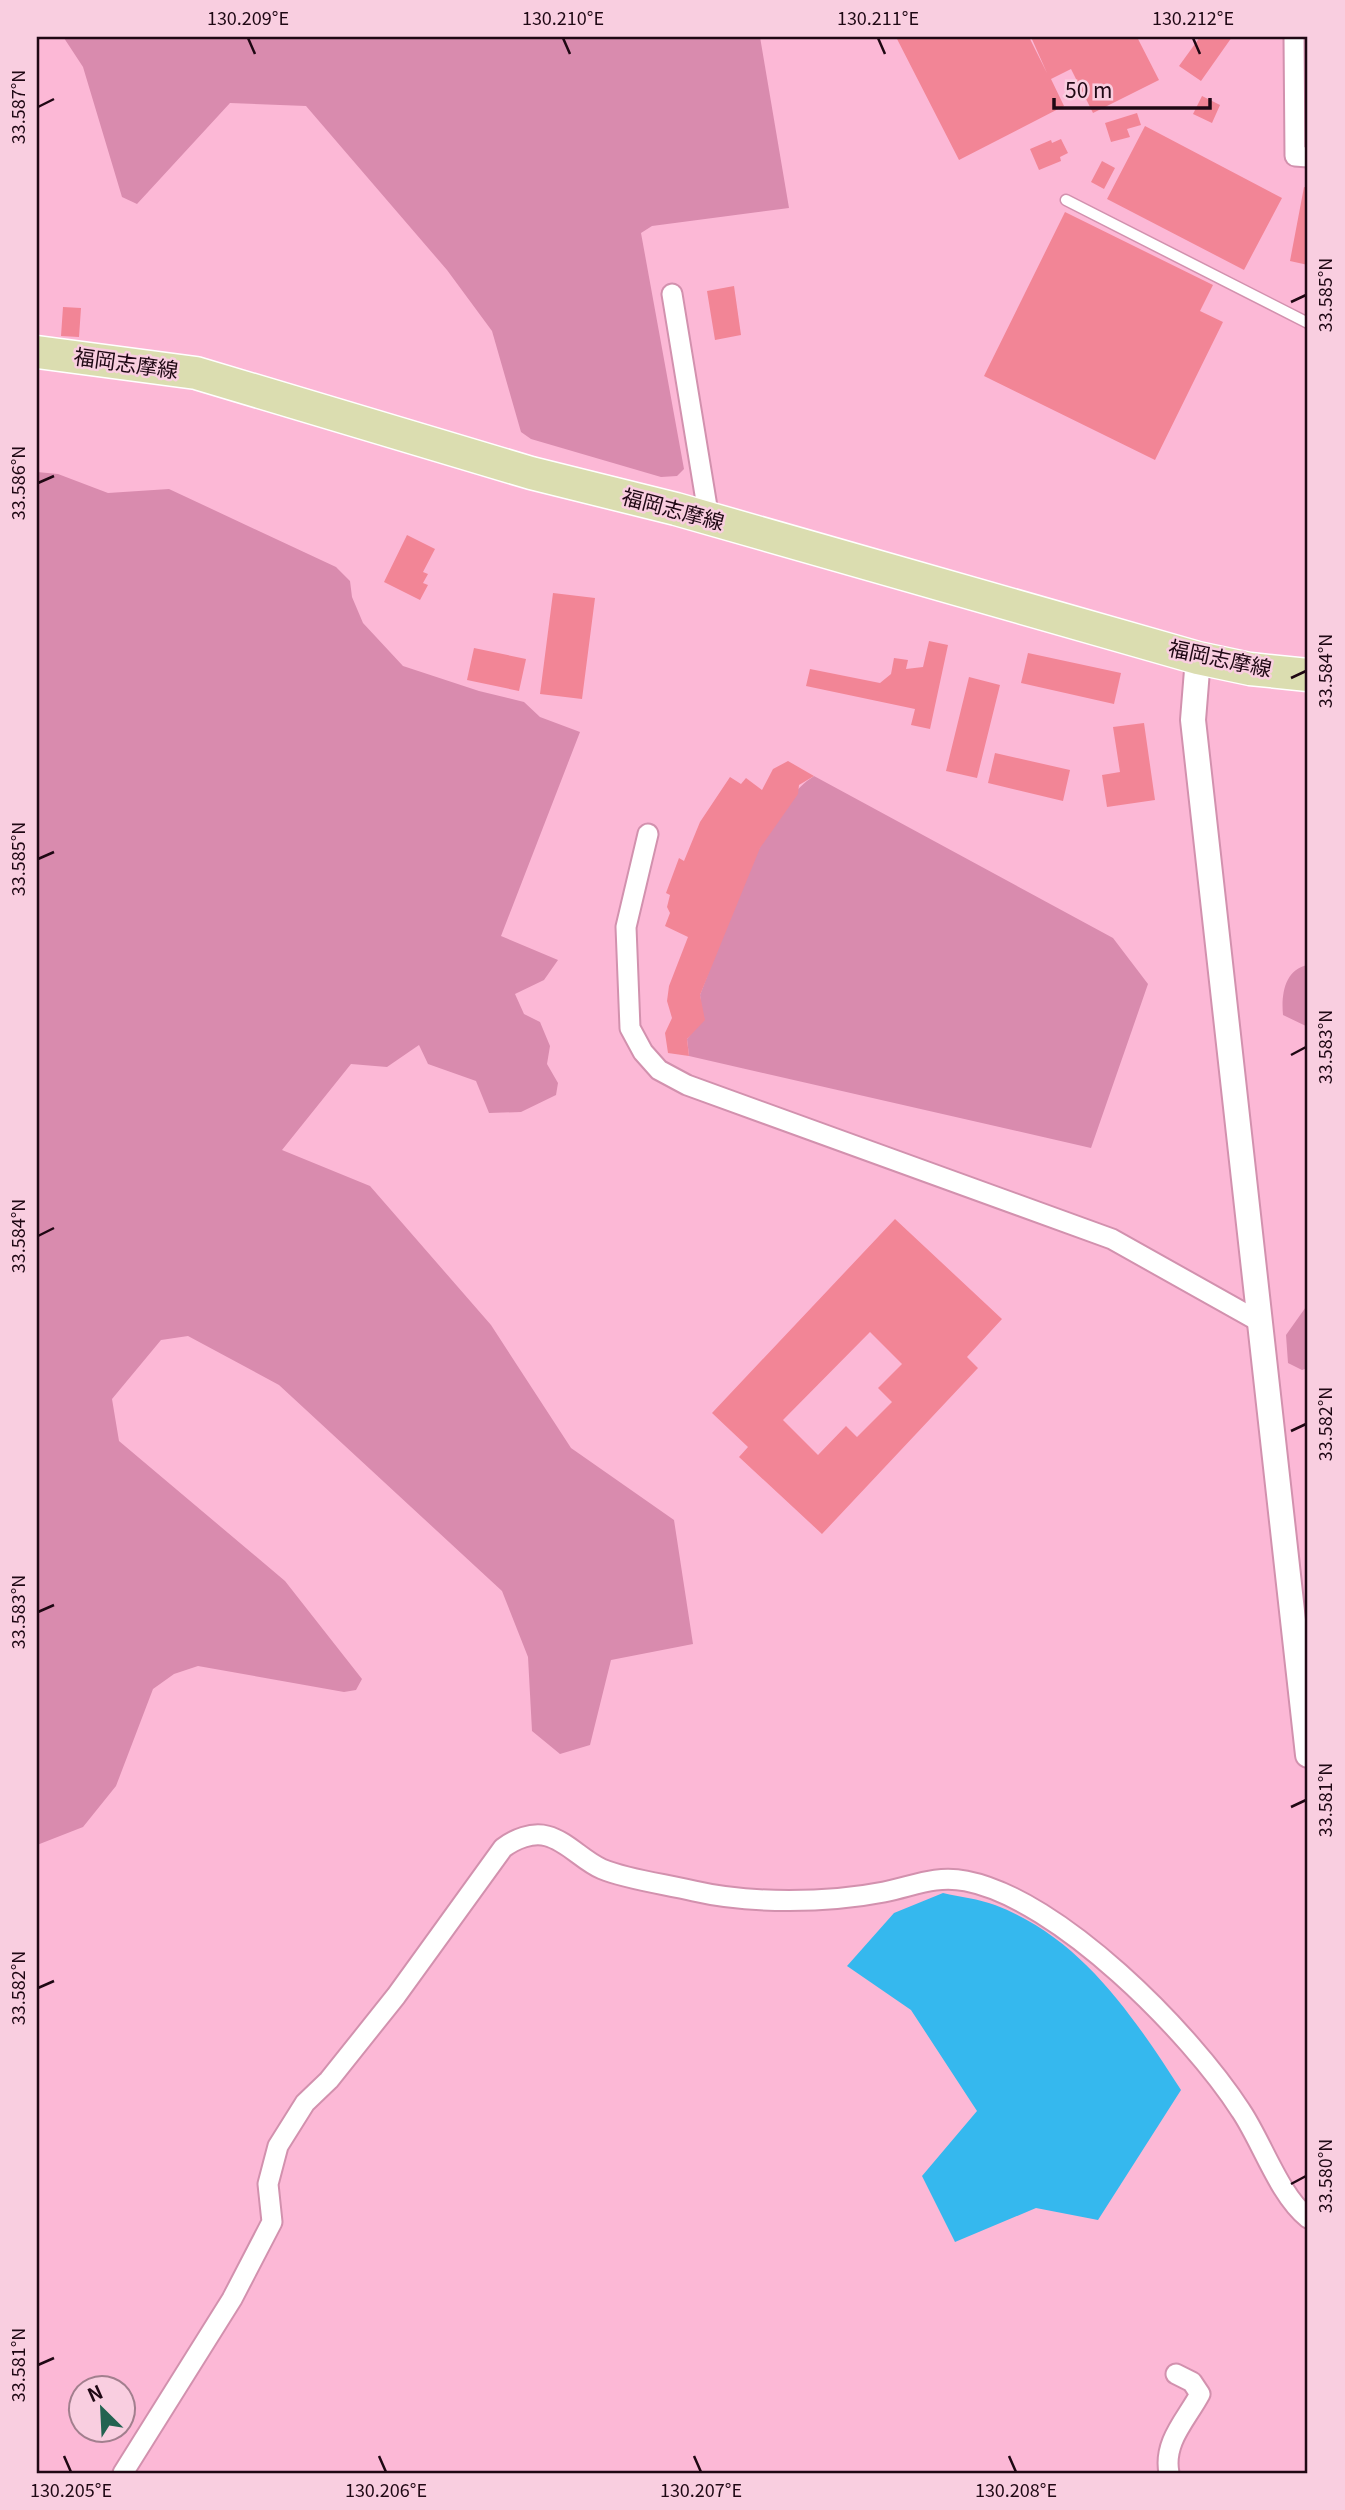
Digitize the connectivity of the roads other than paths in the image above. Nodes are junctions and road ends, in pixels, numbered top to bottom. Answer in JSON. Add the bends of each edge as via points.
{"nodes":[{"id":1,"x":1294,"y":37,"type":"edge"},
{"id":2,"x":1308,"y":157,"type":"edge"},
{"id":3,"x":1066,"y":200,"type":"dead end"},
{"id":4,"x":672,"y":294,"type":"dead end"},
{"id":5,"x":1308,"y":323,"type":"edge"},
{"id":6,"x":37,"y":352,"type":"edge"},
{"id":7,"x":709,"y":519,"type":"junction"},
{"id":8,"x":1198,"y":658,"type":"junction"},
{"id":9,"x":1308,"y":675,"type":"edge"},
{"id":10,"x":648,"y":834,"type":"dead end"},
{"id":11,"x":1261,"y":1322,"type":"junction"},
{"id":12,"x":1308,"y":1755,"type":"edge"},
{"id":13,"x":1308,"y":2218,"type":"edge"},
{"id":14,"x":1176,"y":2374,"type":"dead end"},
{"id":15,"x":123,"y":2473,"type":"edge"},
{"id":16,"x":1169,"y":2473,"type":"edge"}],
"edges":[{"from":1,"to":2,"type":"street","via":[[1295,156]]},
{"from":3,"to":5,"type":"lane"},
{"from":4,"to":7,"type":"street"},
{"from":6,"to":7,"type":"main road","name":"福岡志摩線","via":[[196,373],[531,473]]},
{"from":7,"to":8,"type":"main road","name":"福岡志摩線"},
{"from":8,"to":9,"type":"main road","name":"福岡志摩線"},
{"from":8,"to":11,"type":"street","via":[[1193,720]]},
{"from":10,"to":11,"type":"street","via":[[626,927],[630,1028],[659,1070],[687,1085],[1112,1239]]},
{"from":11,"to":12,"type":"street"},
{"from":13,"to":15,"type":"street","via":[[1292,2202],[1231,2094],[1177,2030],[1088,1948],[1020,1898],[968,1881],[938,1877],[885,1892],[836,1898],[731,1896],[602,1869],[548,1836],[514,1839],[396,1996],[305,2103],[278,2146],[268,2183],[272,2222],[225,2310]]},
{"from":14,"to":16,"type":"street","via":[[1192,2382],[1200,2394],[1171,2439]]}]}
